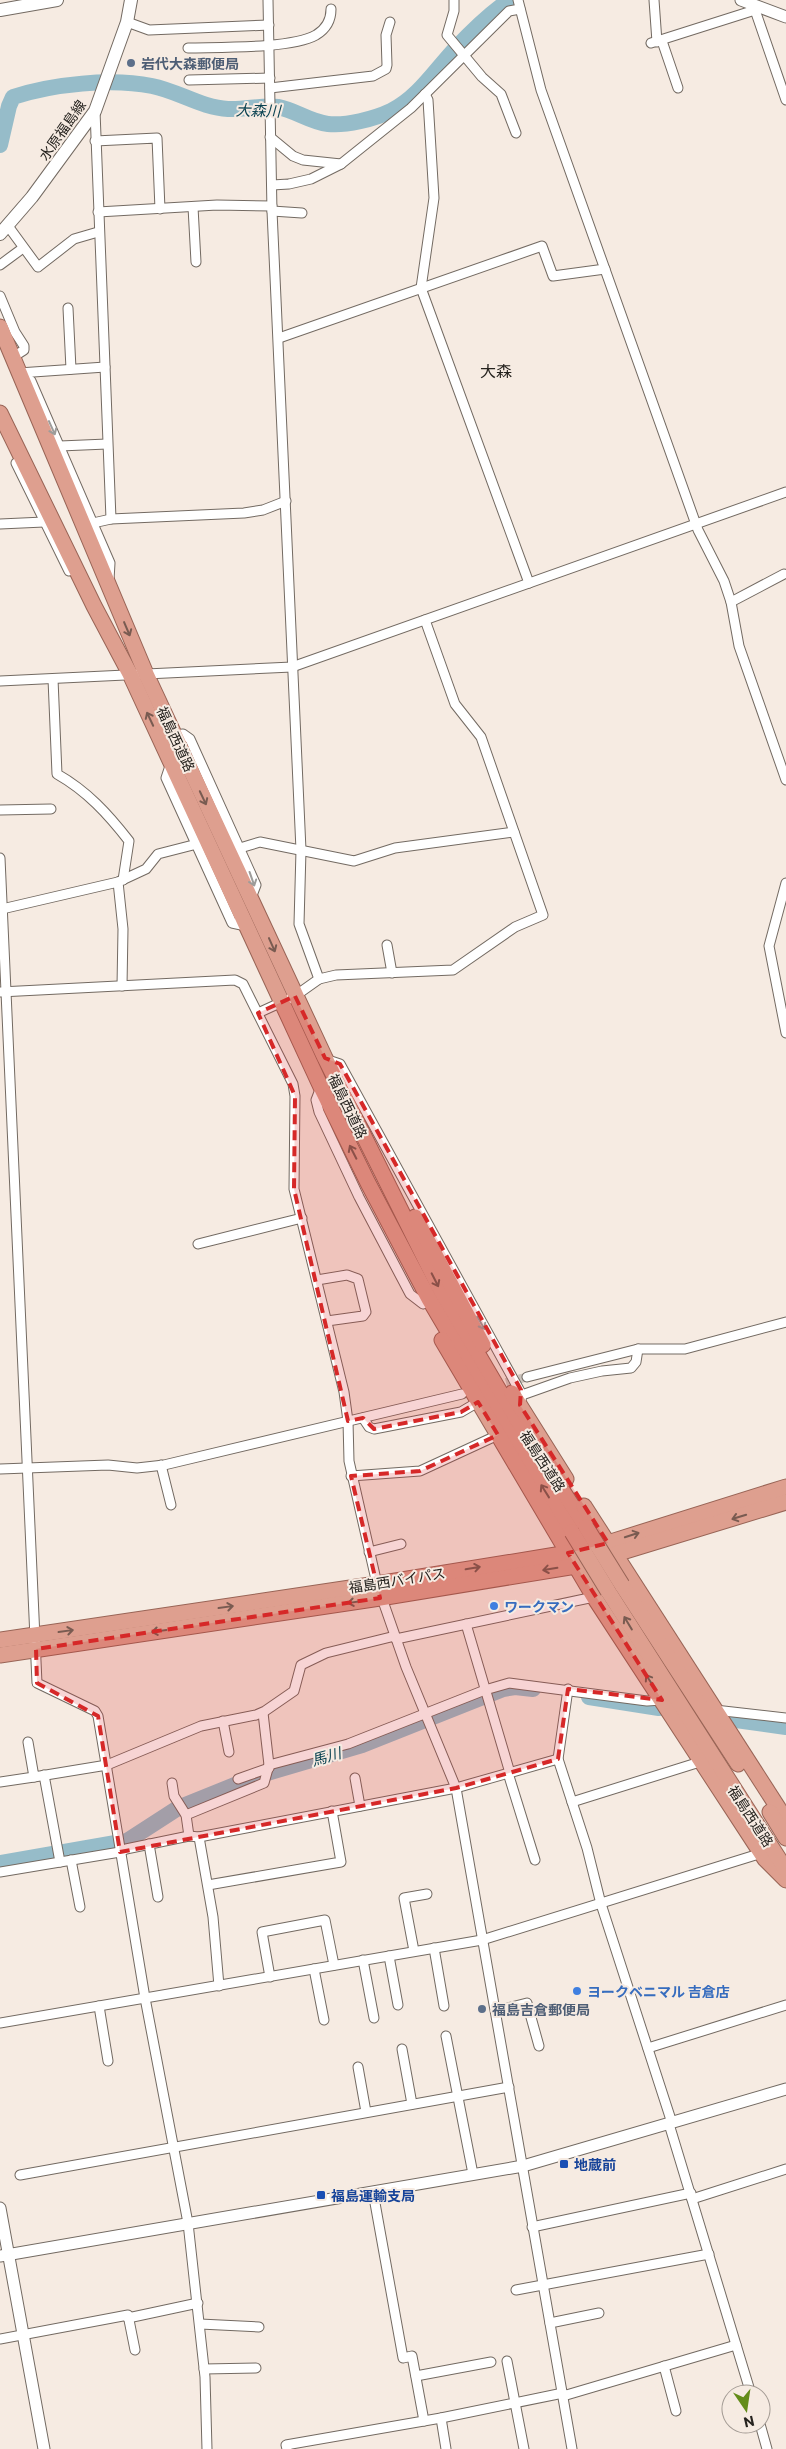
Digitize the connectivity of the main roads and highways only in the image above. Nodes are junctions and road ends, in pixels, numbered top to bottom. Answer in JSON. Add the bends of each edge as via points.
{"nodes":[{"id":1,"x":58,"y":0,"type":"edge"},
{"id":2,"x":130,"y":0,"type":"edge"},
{"id":3,"x":0,"y":10,"type":"edge"},
{"id":4,"x":4,"y":230,"type":"edge"},
{"id":5,"x":0,"y":326,"type":"edge"},
{"id":6,"x":0,"y":412,"type":"edge"},
{"id":7,"x":288,"y":999,"type":"junction"},
{"id":8,"x":370,"y":1150,"type":"junction"},
{"id":9,"x":368,"y":1183,"type":"junction"},
{"id":10,"x":786,"y":1486,"type":"edge"},
{"id":11,"x":786,"y":1502,"type":"edge"},
{"id":12,"x":579,"y":1530,"type":"junction"},
{"id":13,"x":612,"y":1549,"type":"junction"},
{"id":14,"x":572,"y":1559,"type":"junction"},
{"id":15,"x":0,"y":1640,"type":"edge"},
{"id":16,"x":35,"y":1642,"type":"junction"},
{"id":17,"x":0,"y":1655,"type":"edge"},
{"id":18,"x":786,"y":1820,"type":"edge"},
{"id":19,"x":786,"y":1838,"type":"edge"},
{"id":20,"x":786,"y":1870,"type":"edge"},
{"id":21,"x":786,"y":1880,"type":"edge"}],
"edges":[{"from":1,"to":3,"type":"main road"},
{"from":2,"to":4,"type":"main road","name":"水原福島線","via":[[127,22],[95,111]]},
{"from":5,"to":7,"type":"highway","name":"福島西道路","one_way":true,"via":[[146,674],[250,898]]},
{"from":7,"to":6,"type":"highway","name":"福島西道路","one_way":true,"via":[[246,926],[130,674]]},
{"from":7,"to":8,"type":"highway","name":"福島西道路","via":[[325,1058]]},
{"from":9,"to":7,"type":"highway","name":"福島西道路","one_way":true,"via":[[320,1087]]},
{"from":8,"to":12,"type":"highway","name":"福島西道路","one_way":true,"via":[[442,1294]]},
{"from":8,"to":13,"type":"highway","via":[[402,1193],[493,1362],[521,1400]]},
{"from":12,"to":9,"type":"highway","name":"福島西道路","one_way":true,"via":[[505,1428],[429,1299]]},
{"from":9,"to":14,"type":"highway","via":[[372,1210],[478,1402]]},
{"from":13,"to":10,"type":"highway","name":"福島西バイパス","one_way":true},
{"from":11,"to":13,"type":"highway","name":"福島西バイパス","one_way":true},
{"from":12,"to":19,"type":"highway","name":"福島西道路","bridge":true,"via":[[622,1584]]},
{"from":20,"to":12,"type":"highway","name":"福島西道路","one_way":true,"bridge":true,"via":[[608,1591]]},
{"from":13,"to":14,"type":"highway","name":"福島西バイパス"},
{"from":13,"to":18,"type":"highway"},
{"from":14,"to":16,"type":"highway","name":"福島西バイパス"},
{"from":21,"to":14,"type":"highway","one_way":true,"via":[[762,1853]]},
{"from":15,"to":16,"type":"highway","name":"福島西バイパス"},
{"from":16,"to":17,"type":"highway","name":"福島西バイパス"}]}
